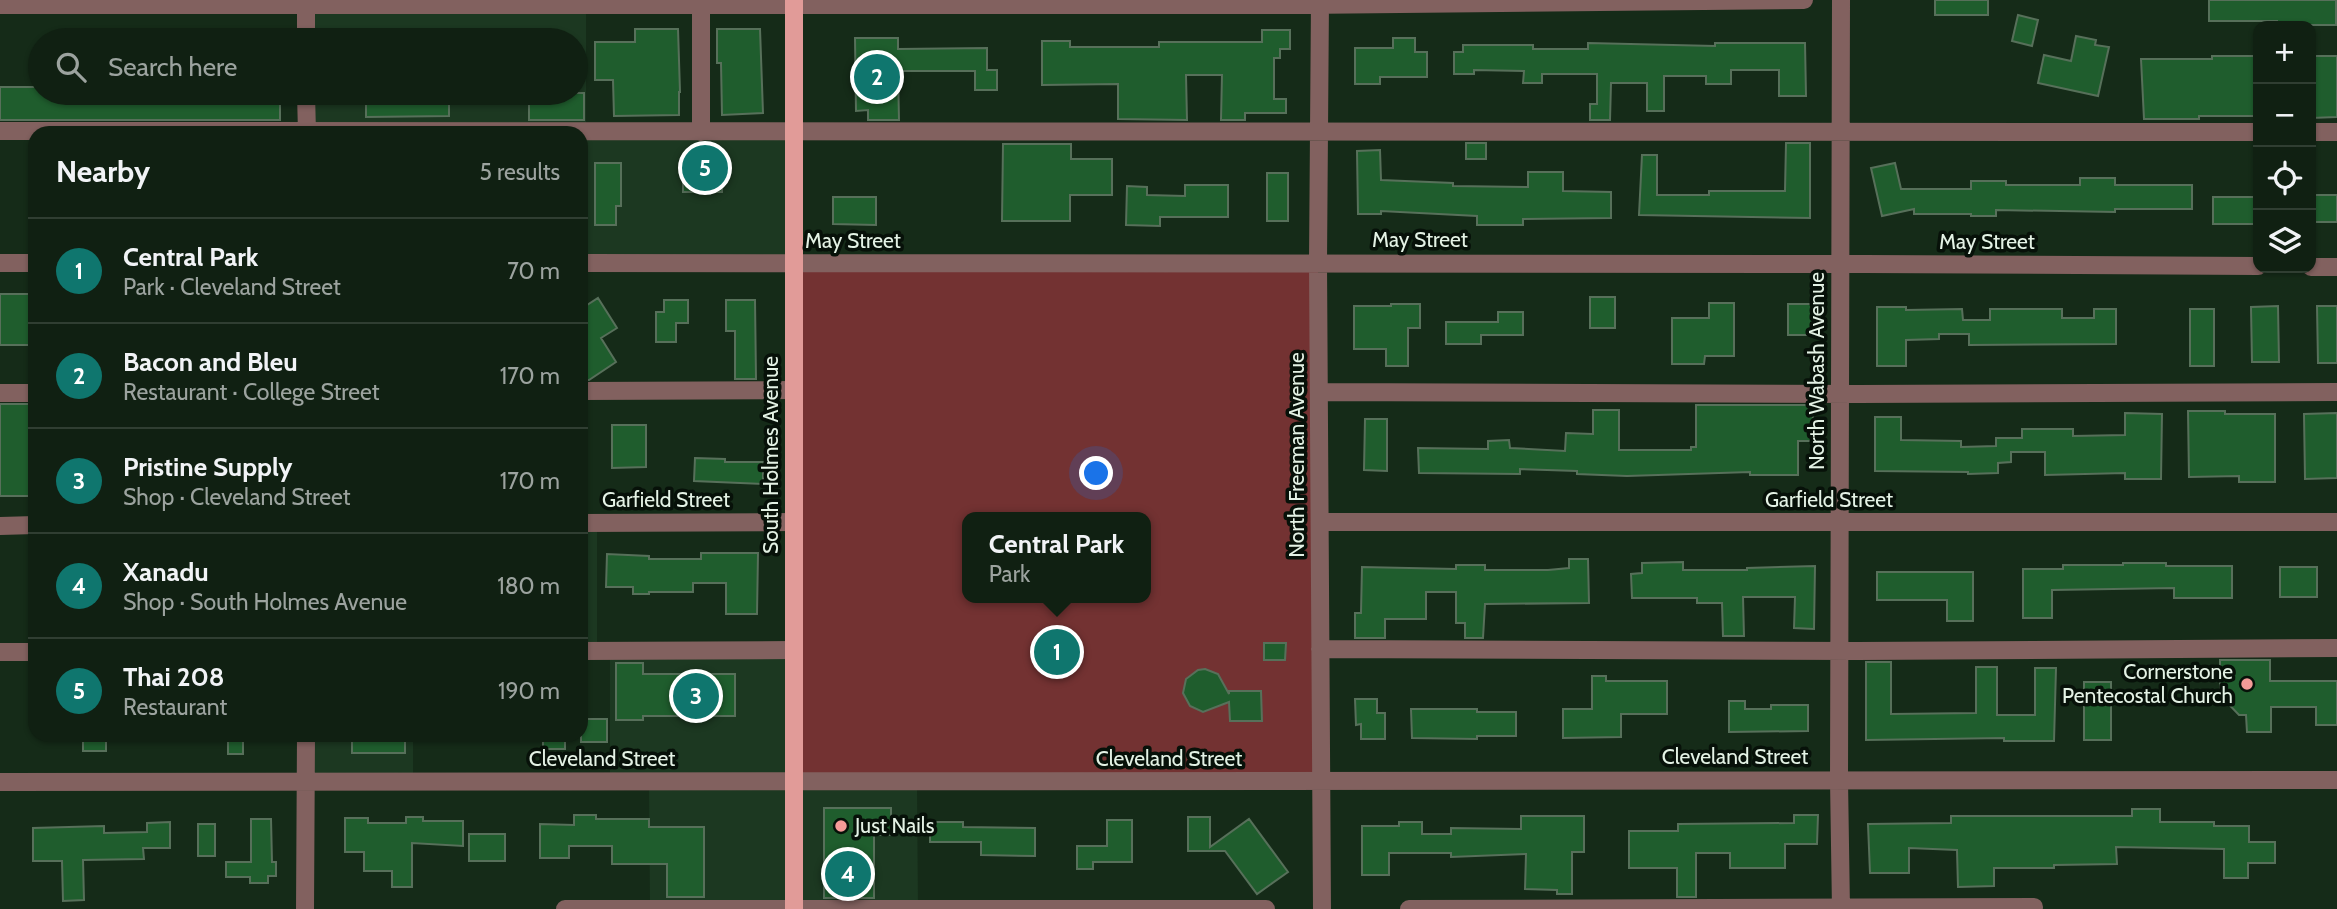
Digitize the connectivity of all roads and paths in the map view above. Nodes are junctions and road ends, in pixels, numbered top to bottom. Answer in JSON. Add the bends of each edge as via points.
{"nodes":[{"id":1,"x":1804,"y":0,"type":"edge"},
{"id":2,"x":1841,"y":0,"type":"edge"},
{"id":3,"x":1320,"y":2,"type":"edge"},
{"id":4,"x":306,"y":3,"type":"edge"},
{"id":5,"x":794,"y":3,"type":"edge"},
{"id":6,"x":0,"y":5,"type":"edge"},
{"id":7,"x":701,"y":5,"type":"junction"},
{"id":8,"x":306,"y":28,"type":"edge"},
{"id":9,"x":306,"y":105,"type":"edge"},
{"id":10,"x":307,"y":126,"type":"edge"},
{"id":11,"x":0,"y":131,"type":"edge"},
{"id":12,"x":28,"y":131,"type":"edge"},
{"id":13,"x":1319,"y":131,"type":"junction"},
{"id":14,"x":1841,"y":131,"type":"junction"},
{"id":15,"x":588,"y":132,"type":"edge"},
{"id":16,"x":701,"y":132,"type":"junction"},
{"id":17,"x":793,"y":132,"type":"junction"},
{"id":18,"x":2253,"y":132,"type":"edge"},
{"id":19,"x":2316,"y":132,"type":"edge"},
{"id":20,"x":2337,"y":132,"type":"edge"},
{"id":21,"x":0,"y":263,"type":"edge"},
{"id":22,"x":28,"y":263,"type":"edge"},
{"id":23,"x":588,"y":263,"type":"edge"},
{"id":24,"x":793,"y":263,"type":"junction"},
{"id":25,"x":1318,"y":263,"type":"junction"},
{"id":26,"x":1840,"y":264,"type":"junction"},
{"id":27,"x":2253,"y":266,"type":"edge"},
{"id":28,"x":2316,"y":267,"type":"edge"},
{"id":29,"x":2337,"y":267,"type":"edge"},
{"id":30,"x":793,"y":390,"type":"junction"},
{"id":31,"x":588,"y":391,"type":"edge"},
{"id":32,"x":1320,"y":392,"type":"junction"},
{"id":33,"x":2337,"y":392,"type":"edge"},
{"id":34,"x":0,"y":393,"type":"edge"},
{"id":35,"x":28,"y":393,"type":"edge"},
{"id":36,"x":1842,"y":394,"type":"junction"},
{"id":37,"x":794,"y":522,"type":"junction"},
{"id":38,"x":1321,"y":522,"type":"junction"},
{"id":39,"x":588,"y":523,"type":"edge"},
{"id":40,"x":1839,"y":523,"type":"junction"},
{"id":41,"x":2337,"y":523,"type":"edge"},
{"id":42,"x":28,"y":525,"type":"edge"},
{"id":43,"x":0,"y":526,"type":"edge"},
{"id":44,"x":2337,"y":648,"type":"edge"},
{"id":45,"x":1320,"y":649,"type":"junction"},
{"id":46,"x":588,"y":650,"type":"edge"},
{"id":47,"x":794,"y":650,"type":"junction"},
{"id":48,"x":1840,"y":651,"type":"junction"},
{"id":49,"x":0,"y":652,"type":"edge"},
{"id":50,"x":28,"y":652,"type":"edge"},
{"id":51,"x":306,"y":742,"type":"edge"},
{"id":52,"x":1839,"y":779,"type":"junction"},
{"id":53,"x":2337,"y":779,"type":"edge"},
{"id":54,"x":0,"y":782,"type":"edge"},
{"id":55,"x":306,"y":782,"type":"junction"},
{"id":56,"x":795,"y":782,"type":"junction"},
{"id":57,"x":1320,"y":782,"type":"junction"},
{"id":58,"x":2034,"y":907,"type":"edge"},
{"id":59,"x":794,"y":908,"type":"edge"},
{"id":60,"x":1842,"y":908,"type":"edge"},
{"id":61,"x":305,"y":909,"type":"edge"},
{"id":62,"x":565,"y":909,"type":"edge"},
{"id":63,"x":1266,"y":909,"type":"edge"},
{"id":64,"x":1322,"y":909,"type":"edge"},
{"id":65,"x":1409,"y":909,"type":"edge"}],
"edges":[{"from":1,"to":3,"type":"street"},
{"from":2,"to":14,"type":"street","name":"North Wabash Avenue"},
{"from":3,"to":5,"type":"street"},
{"from":3,"to":13,"type":"street","name":"North Freeman Avenue"},
{"from":4,"to":6,"type":"street"},
{"from":4,"to":7,"type":"street"},
{"from":4,"to":8,"type":"street"},
{"from":5,"to":7,"type":"street"},
{"from":5,"to":17,"type":"main road","name":"South Holmes Avenue"},
{"from":7,"to":16,"type":"street"},
{"from":9,"to":10,"type":"street"},
{"from":11,"to":12,"type":"street"},
{"from":13,"to":14,"type":"street"},
{"from":13,"to":17,"type":"street"},
{"from":13,"to":25,"type":"street","name":"North Freeman Avenue"},
{"from":14,"to":18,"type":"street"},
{"from":14,"to":26,"type":"street","name":"North Wabash Avenue"},
{"from":15,"to":16,"type":"street"},
{"from":16,"to":17,"type":"street"},
{"from":17,"to":24,"type":"main road","name":"South Holmes Avenue"},
{"from":19,"to":20,"type":"street"},
{"from":21,"to":22,"type":"street"},
{"from":23,"to":24,"type":"street","name":"May Street"},
{"from":24,"to":25,"type":"street","name":"May Street"},
{"from":24,"to":30,"type":"main road","name":"South Holmes Avenue"},
{"from":25,"to":26,"type":"street","name":"May Street"},
{"from":25,"to":32,"type":"street","name":"North Freeman Avenue"},
{"from":26,"to":27,"type":"street","name":"May Street"},
{"from":26,"to":36,"type":"street","name":"North Wabash Avenue"},
{"from":28,"to":29,"type":"street"},
{"from":30,"to":31,"type":"street"},
{"from":30,"to":37,"type":"main road","name":"South Holmes Avenue"},
{"from":32,"to":36,"type":"street"},
{"from":32,"to":38,"type":"street","name":"North Freeman Avenue"},
{"from":33,"to":36,"type":"street"},
{"from":34,"to":35,"type":"street"},
{"from":36,"to":40,"type":"street","name":"North Wabash Avenue"},
{"from":37,"to":39,"type":"street","name":"Garfield Street"},
{"from":37,"to":47,"type":"main road","name":"South Holmes Avenue"},
{"from":38,"to":40,"type":"street","name":"Garfield Street"},
{"from":38,"to":45,"type":"street","name":"North Freeman Avenue"},
{"from":40,"to":41,"type":"street","name":"Garfield Street"},
{"from":40,"to":48,"type":"street","name":"North Wabash Avenue"},
{"from":42,"to":43,"type":"street"},
{"from":44,"to":48,"type":"street"},
{"from":45,"to":48,"type":"street"},
{"from":45,"to":57,"type":"street","name":"North Freeman Avenue"},
{"from":46,"to":47,"type":"street"},
{"from":47,"to":56,"type":"main road","name":"South Holmes Avenue"},
{"from":48,"to":52,"type":"street","name":"North Wabash Avenue"},
{"from":49,"to":50,"type":"street"},
{"from":51,"to":55,"type":"street"},
{"from":52,"to":53,"type":"street","name":"Cleveland Street"},
{"from":52,"to":57,"type":"street","name":"Cleveland Street"},
{"from":52,"to":60,"type":"street","name":"North Wabash Avenue"},
{"from":54,"to":55,"type":"street","name":"Cleveland Street"},
{"from":55,"to":56,"type":"street","name":"Cleveland Street"},
{"from":55,"to":61,"type":"street"},
{"from":56,"to":57,"type":"street","name":"Cleveland Street"},
{"from":56,"to":59,"type":"main road","name":"South Holmes Avenue"},
{"from":57,"to":64,"type":"street","name":"North Freeman Avenue"},
{"from":58,"to":60,"type":"street"},
{"from":59,"to":62,"type":"street"},
{"from":59,"to":63,"type":"street"},
{"from":60,"to":65,"type":"street"}]}
